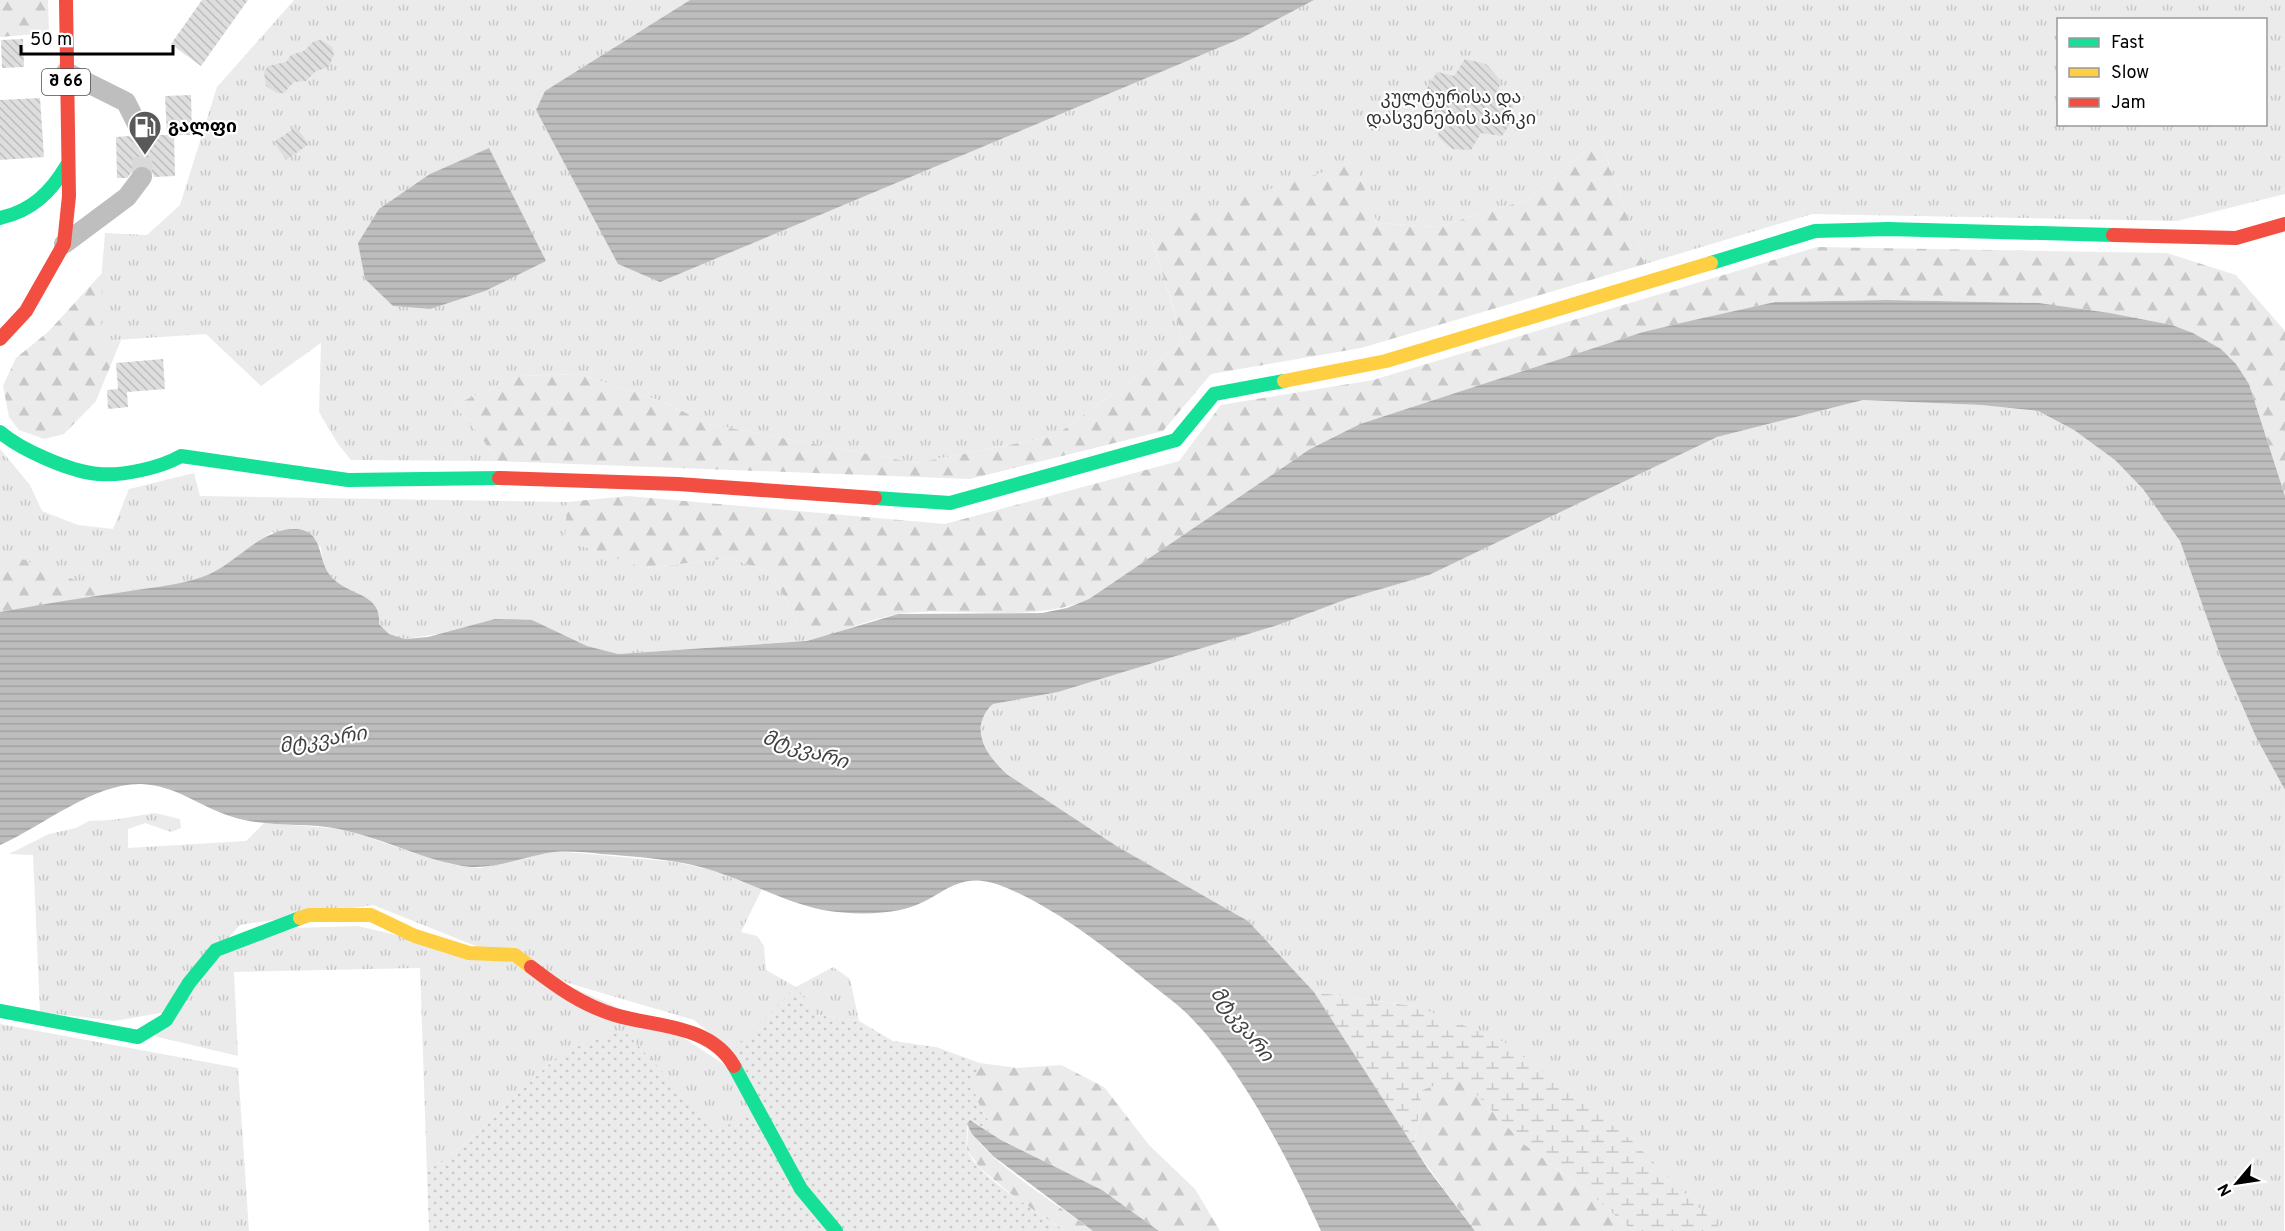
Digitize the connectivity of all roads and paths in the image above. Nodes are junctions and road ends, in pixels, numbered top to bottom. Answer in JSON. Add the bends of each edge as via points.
{"nodes":[{"id":1,"x":66,"y":0,"type":"edge"},
{"id":2,"x":66,"y":72,"type":"junction"},
{"id":3,"x":143,"y":136,"type":"tunnel mouth"},
{"id":4,"x":67,"y":165,"type":"junction"},
{"id":5,"x":142,"y":177,"type":"tunnel mouth"},
{"id":6,"x":0,"y":218,"type":"edge"},
{"id":7,"x":2285,"y":224,"type":"edge"},
{"id":8,"x":64,"y":244,"type":"junction"},
{"id":9,"x":0,"y":339,"type":"edge"},
{"id":10,"x":0,"y":432,"type":"edge"},
{"id":11,"x":0,"y":1011,"type":"edge"},
{"id":12,"x":836,"y":1231,"type":"edge"}],
"edges":[{"from":1,"to":2,"type":"street","number":"შ 66"},
{"from":2,"to":3,"type":"street","via":[[126,102]]},
{"from":2,"to":4,"type":"street","number":"შ 66"},
{"from":4,"to":6,"type":"street","via":[[46,195],[14,216]]},
{"from":4,"to":8,"type":"street","number":"შ 66"},
{"from":5,"to":8,"type":"street","via":[[127,197]]},
{"from":7,"to":10,"type":"street","via":[[2236,238],[1888,229],[1815,231],[1386,361],[1214,394],[1176,440],[950,503],[655,483],[520,478],[348,480],[180,456],[170,462],[97,474],[47,457]]},
{"from":8,"to":9,"type":"street","number":"შ 66","via":[[26,311]]},
{"from":11,"to":12,"type":"street","via":[[138,1037],[166,1020],[216,950],[309,915],[371,915],[415,936],[469,953],[515,955],[572,998],[615,1015],[689,1030],[728,1056],[801,1189]]}]}
